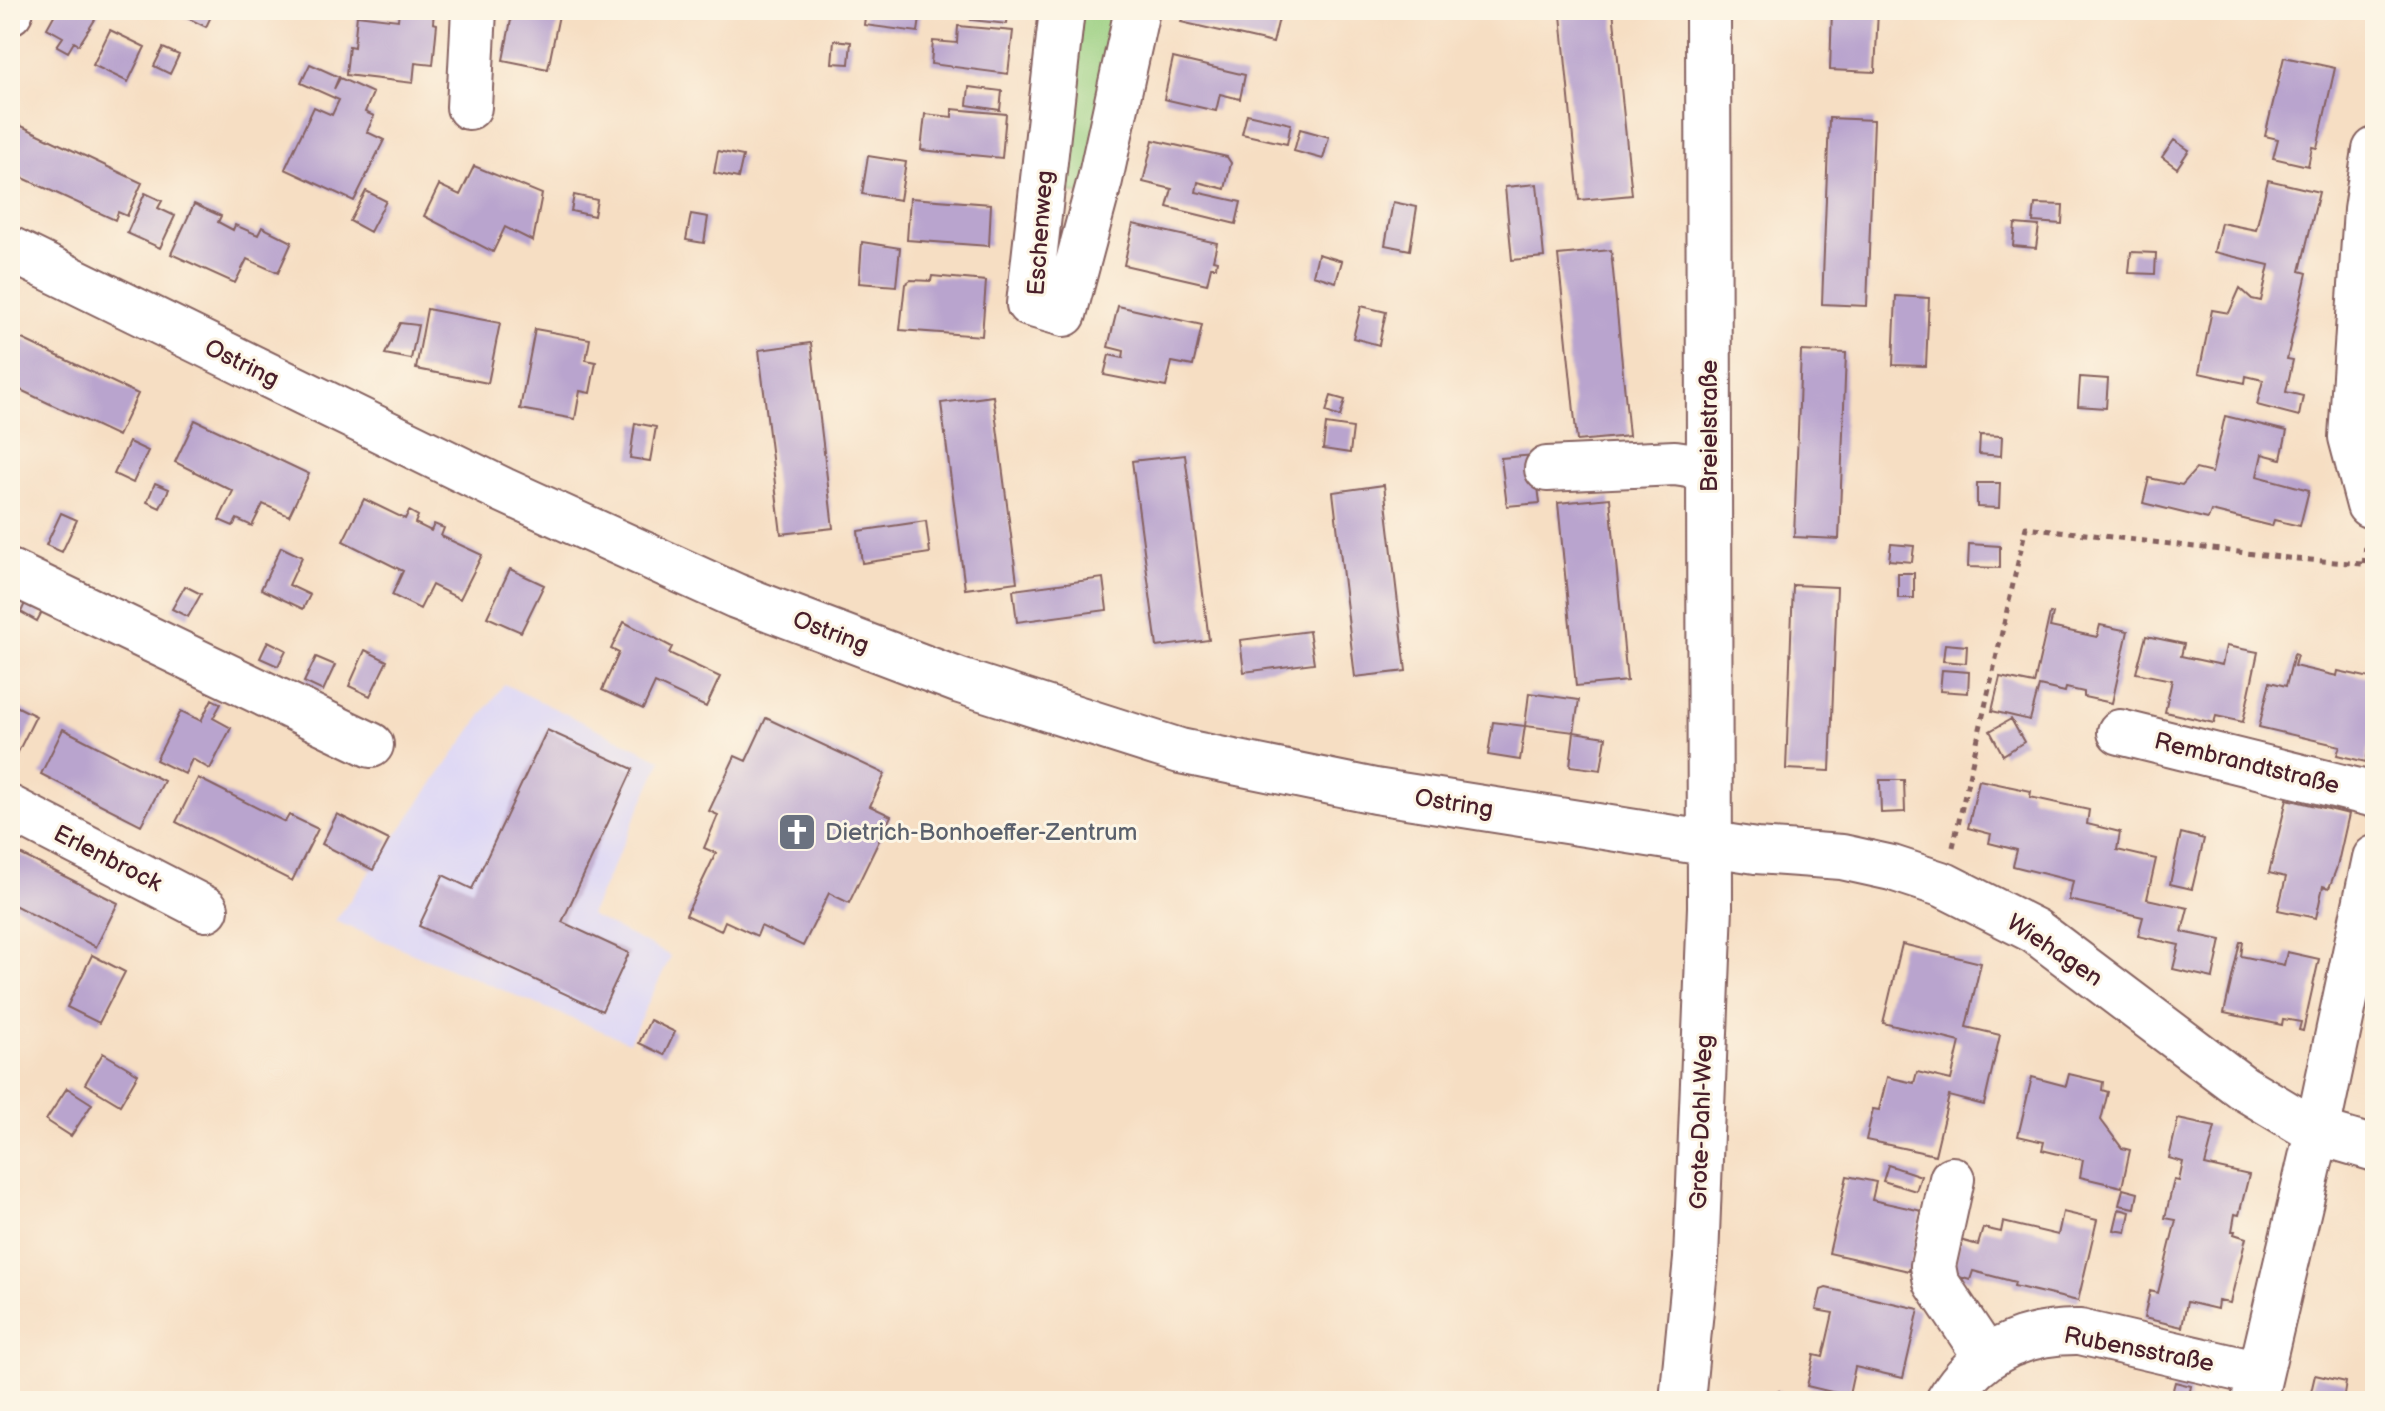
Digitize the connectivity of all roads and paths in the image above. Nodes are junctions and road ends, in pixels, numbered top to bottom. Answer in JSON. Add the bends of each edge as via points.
{"nodes":[{"id":1,"x":474,"y":10,"type":"edge"},
{"id":2,"x":1062,"y":10,"type":"edge"},
{"id":3,"x":1137,"y":10,"type":"edge"},
{"id":4,"x":1708,"y":10,"type":"edge"},
{"id":5,"x":469,"y":107,"type":"dead end"},
{"id":6,"x":2375,"y":150,"type":"edge"},
{"id":7,"x":10,"y":249,"type":"edge"},
{"id":8,"x":1709,"y":468,"type":"junction"},
{"id":9,"x":1547,"y":469,"type":"dead end"},
{"id":10,"x":2369,"y":505,"type":"dead end"},
{"id":11,"x":2375,"y":565,"type":"edge"},
{"id":12,"x":10,"y":572,"type":"edge"},
{"id":13,"x":2120,"y":732,"type":"dead end"},
{"id":14,"x":371,"y":745,"type":"dead end"},
{"id":15,"x":2375,"y":795,"type":"edge"},
{"id":16,"x":10,"y":808,"type":"edge"},
{"id":17,"x":1710,"y":842,"type":"junction"},
{"id":18,"x":2375,"y":858,"type":"edge"},
{"id":19,"x":1944,"y":885,"type":"junction"},
{"id":20,"x":206,"y":909,"type":"dead end"},
{"id":21,"x":2317,"y":1132,"type":"junction"},
{"id":22,"x":2375,"y":1149,"type":"edge"},
{"id":23,"x":1952,"y":1179,"type":"dead end"},
{"id":24,"x":1986,"y":1357,"type":"junction"},
{"id":25,"x":2257,"y":1388,"type":"edge"},
{"id":26,"x":1682,"y":1401,"type":"edge"},
{"id":27,"x":1948,"y":1401,"type":"edge"}],
"edges":[{"from":1,"to":5,"type":"street"},
{"from":2,"to":3,"type":"street","name":"Eschenweg","via":[[1029,304],[1064,314]]},
{"from":4,"to":8,"type":"street","name":"Breielstraße"},
{"from":6,"to":10,"type":"street","via":[[2351,437]]},
{"from":7,"to":17,"type":"street","name":"Ostring","via":[[561,517],[736,596],[960,681],[1180,751],[1375,791]]},
{"from":8,"to":9,"type":"street","via":[[1675,463]]},
{"from":8,"to":17,"type":"street","name":"Breielstraße"},
{"from":11,"to":19,"type":"path","via":[[2026,527]]},
{"from":12,"to":14,"type":"street"},
{"from":13,"to":15,"type":"street","name":"Rembrandtstraße"},
{"from":16,"to":20,"type":"street","name":"Erlenbrock"},
{"from":17,"to":19,"type":"street","name":"Wiehagen","via":[[1842,857]]},
{"from":17,"to":26,"type":"street","name":"Grote-Dahl-Weg","via":[[1696,1259]]},
{"from":18,"to":21,"type":"street"},
{"from":19,"to":21,"type":"street","name":"Wiehagen","via":[[2035,931],[2242,1087]]},
{"from":21,"to":22,"type":"street","name":"Wiehagen"},
{"from":21,"to":25,"type":"street"},
{"from":23,"to":24,"type":"street","via":[[1933,1266],[1936,1282]]},
{"from":24,"to":25,"type":"street","name":"Rubensstraße","via":[[2031,1336],[2080,1332]]},
{"from":24,"to":27,"type":"street","name":"Rubensstraße"}]}
